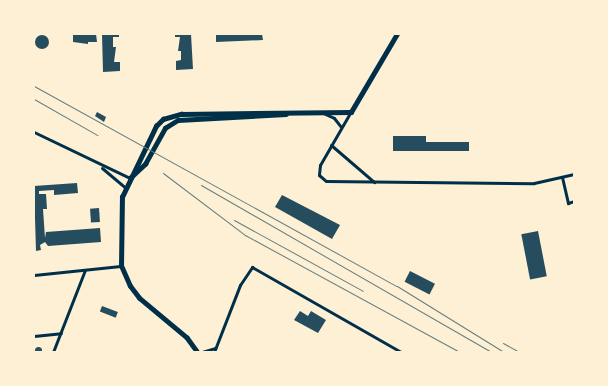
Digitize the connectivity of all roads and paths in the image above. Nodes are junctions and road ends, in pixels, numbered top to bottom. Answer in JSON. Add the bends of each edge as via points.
{"nodes":[{"id":1,"x":397,"y":34,"type":"edge"},
{"id":2,"x":289,"y":112,"type":"junction"},
{"id":3,"x":322,"y":112,"type":"junction"},
{"id":4,"x":351,"y":112,"type":"junction"},
{"id":5,"x":341,"y":128,"type":"junction"},
{"id":6,"x":34,"y":132,"type":"edge"},
{"id":7,"x":331,"y":144,"type":"junction"},
{"id":8,"x":100,"y":166,"type":"junction"},
{"id":9,"x":574,"y":174,"type":"edge"},
{"id":10,"x":562,"y":176,"type":"junction"},
{"id":11,"x":130,"y":178,"type":"junction"},
{"id":12,"x":374,"y":183,"type":"junction"},
{"id":13,"x":125,"y":187,"type":"junction"},
{"id":14,"x":574,"y":201,"type":"edge"},
{"id":15,"x":122,"y":266,"type":"junction"},
{"id":16,"x":85,"y":270,"type":"junction"},
{"id":17,"x":34,"y":275,"type":"edge"},
{"id":18,"x":60,"y":333,"type":"junction"},
{"id":19,"x":34,"y":336,"type":"edge"},
{"id":20,"x":214,"y":350,"type":"edge"},
{"id":21,"x":53,"y":352,"type":"edge"},
{"id":22,"x":197,"y":352,"type":"edge"},
{"id":23,"x":202,"y":352,"type":"edge"},
{"id":24,"x":401,"y":352,"type":"edge"}],
"edges":[{"from":1,"to":4,"type":"main road"},
{"from":2,"to":3,"type":"main road"},
{"from":2,"to":11,"type":"main road","via":[[178,120],[165,128],[144,164]]},
{"from":2,"to":11,"type":"main road","via":[[172,115],[156,126]]},
{"from":3,"to":4,"type":"main road"},
{"from":3,"to":5,"type":"street","via":[[334,118]]},
{"from":4,"to":5,"type":"street"},
{"from":5,"to":7,"type":"street"},
{"from":6,"to":8,"type":"street"},
{"from":7,"to":12,"type":"street"},
{"from":7,"to":12,"type":"street","via":[[319,171],[322,179]]},
{"from":8,"to":11,"type":"street"},
{"from":8,"to":13,"type":"street"},
{"from":9,"to":10,"type":"street"},
{"from":10,"to":12,"type":"street","via":[[534,183]]},
{"from":10,"to":14,"type":"street","via":[[568,202]]},
{"from":11,"to":13,"type":"main road"},
{"from":13,"to":15,"type":"main road","via":[[121,217]]},
{"from":15,"to":16,"type":"street"},
{"from":15,"to":22,"type":"main road","via":[[138,296],[187,338]]},
{"from":16,"to":17,"type":"street"},
{"from":16,"to":18,"type":"street"},
{"from":18,"to":19,"type":"street"},
{"from":18,"to":21,"type":"street"},
{"from":20,"to":23,"type":"street"},
{"from":20,"to":24,"type":"street","via":[[246,273],[252,267]]}]}
